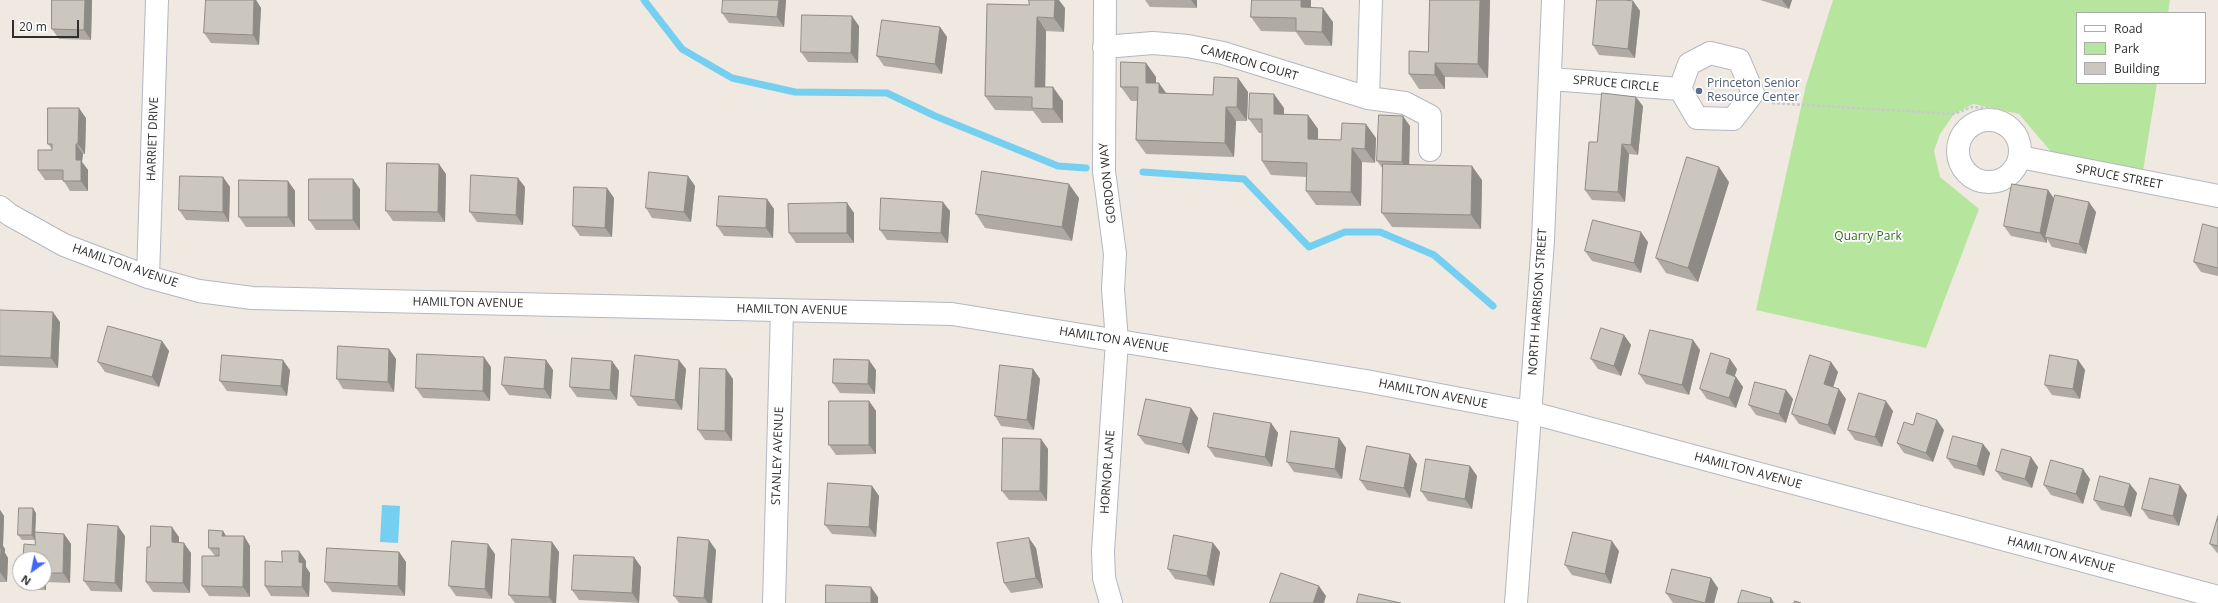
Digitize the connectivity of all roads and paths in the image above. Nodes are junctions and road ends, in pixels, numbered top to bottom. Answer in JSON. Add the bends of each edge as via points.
{"nodes":[{"id":1,"x":157,"y":0,"type":"edge"},
{"id":2,"x":1105,"y":0,"type":"edge"},
{"id":3,"x":1371,"y":0,"type":"edge"},
{"id":4,"x":1553,"y":0,"type":"edge"},
{"id":5,"x":1104,"y":47,"type":"junction"},
{"id":6,"x":1551,"y":78,"type":"junction"},
{"id":7,"x":1680,"y":89,"type":"junction"},
{"id":8,"x":1368,"y":98,"type":"junction"},
{"id":9,"x":1746,"y":102,"type":"junction"},
{"id":10,"x":2016,"y":122,"type":"dead end"},
{"id":11,"x":1430,"y":150,"type":"dead end"},
{"id":12,"x":2020,"y":157,"type":"dead end"},
{"id":13,"x":2218,"y":196,"type":"edge"},
{"id":14,"x":0,"y":207,"type":"edge"},
{"id":15,"x":148,"y":277,"type":"junction"},
{"id":16,"x":782,"y":310,"type":"junction"},
{"id":17,"x":1117,"y":341,"type":"junction"},
{"id":18,"x":1530,"y":412,"type":"junction"},
{"id":19,"x":2218,"y":597,"type":"edge"},
{"id":20,"x":774,"y":603,"type":"edge"},
{"id":21,"x":1111,"y":603,"type":"edge"},
{"id":22,"x":1516,"y":603,"type":"edge"}],
"edges":[{"from":1,"to":15,"type":"street","name":"HARRIET DRIVE"},
{"from":2,"to":5,"type":"street","name":"GORDON WAY"},
{"from":3,"to":8,"type":"street"},
{"from":4,"to":6,"type":"street","name":"NORTH HARRISON STREET"},
{"from":5,"to":8,"type":"street","name":"CAMERON COURT","via":[[1153,43],[1188,46],[1223,53]]},
{"from":5,"to":17,"type":"street","name":"GORDON WAY","via":[[1104,171],[1115,254],[1113,289]]},
{"from":6,"to":7,"type":"street","name":"SPRUCE CIRCLE"},
{"from":6,"to":18,"type":"street","name":"NORTH HARRISON STREET","via":[[1543,240]]},
{"from":7,"to":9,"type":"street","via":[[1697,118],[1733,119]]},
{"from":7,"to":9,"type":"street","via":[[1690,64],[1710,53],[1739,60],[1753,93]]},
{"from":8,"to":11,"type":"street","name":"CAMERON COURT","via":[[1405,103],[1430,116]]},
{"from":9,"to":10,"type":"path","via":[[1954,114],[1972,107],[1998,109]]},
{"from":12,"to":13,"type":"street","name":"SPRUCE STREET"},
{"from":14,"to":15,"type":"street","name":"HAMILTON AVENUE","via":[[64,245]]},
{"from":15,"to":16,"type":"street","name":"HAMILTON AVENUE","via":[[199,291],[252,298]]},
{"from":16,"to":17,"type":"street","name":"HAMILTON AVENUE","via":[[952,314]]},
{"from":16,"to":20,"type":"street","name":"STANLEY AVENUE"},
{"from":17,"to":18,"type":"street","name":"HAMILTON AVENUE","via":[[1366,381]]},
{"from":17,"to":21,"type":"street","name":"HORNOR LANE","via":[[1103,551],[1104,578]]},
{"from":18,"to":19,"type":"street","name":"HAMILTON AVENUE"},
{"from":18,"to":22,"type":"street","name":"NORTH HARRISON STREET"}]}
